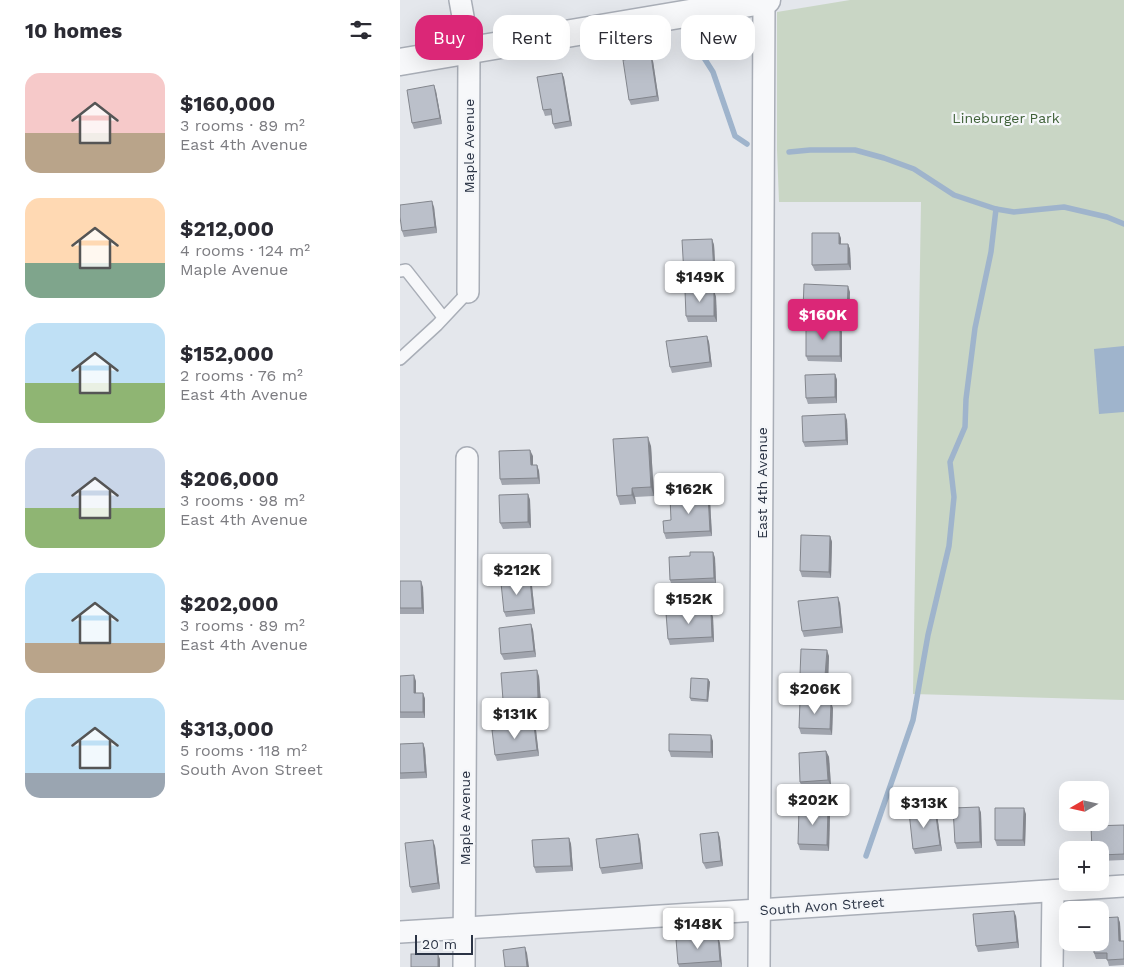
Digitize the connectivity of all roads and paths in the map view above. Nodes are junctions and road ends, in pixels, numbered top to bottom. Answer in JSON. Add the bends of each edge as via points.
{"nodes":[{"id":1,"x":460,"y":0,"type":"edge"},
{"id":2,"x":765,"y":0,"type":"edge"},
{"id":3,"x":463,"y":15,"type":"edge"},
{"id":4,"x":483,"y":48,"type":"edge"},
{"id":5,"x":415,"y":59,"type":"edge"},
{"id":6,"x":469,"y":60,"type":"edge"},
{"id":7,"x":400,"y":62,"type":"edge"},
{"id":8,"x":400,"y":271,"type":"edge"},
{"id":9,"x":468,"y":292,"type":"joint"},
{"id":10,"x":444,"y":317,"type":"junction"},
{"id":11,"x":400,"y":359,"type":"edge"},
{"id":12,"x":467,"y":458,"type":"dead end"},
{"id":13,"x":1124,"y":886,"type":"edge"},
{"id":14,"x":1053,"y":891,"type":"junction"},
{"id":15,"x":759,"y":910,"type":"junction"},
{"id":16,"x":464,"y":928,"type":"junction"},
{"id":17,"x":400,"y":932,"type":"edge"},
{"id":18,"x":464,"y":967,"type":"edge"},
{"id":19,"x":759,"y":967,"type":"edge"},
{"id":20,"x":1052,"y":967,"type":"edge"}],
"edges":[{"from":1,"to":3,"type":"street","name":"Maple Avenue"},
{"from":2,"to":4,"type":"street"},
{"from":2,"to":15,"type":"street","name":"East 4th Avenue"},
{"from":5,"to":7,"type":"street"},
{"from":6,"to":9,"type":"street","name":"Maple Avenue"},
{"from":8,"to":10,"type":"lane","via":[[406,270]]},
{"from":9,"to":10,"type":"lane"},
{"from":10,"to":11,"type":"lane"},
{"from":12,"to":16,"type":"street","name":"Maple Avenue"},
{"from":13,"to":14,"type":"street","name":"South Avon Street"},
{"from":14,"to":15,"type":"street","name":"South Avon Street"},
{"from":14,"to":20,"type":"street"},
{"from":15,"to":16,"type":"street","name":"South Avon Street"},
{"from":15,"to":19,"type":"street","name":"East 4th Avenue"},
{"from":16,"to":17,"type":"street","name":"South Avon Street"},
{"from":16,"to":18,"type":"street","name":"Maple Avenue"}]}
